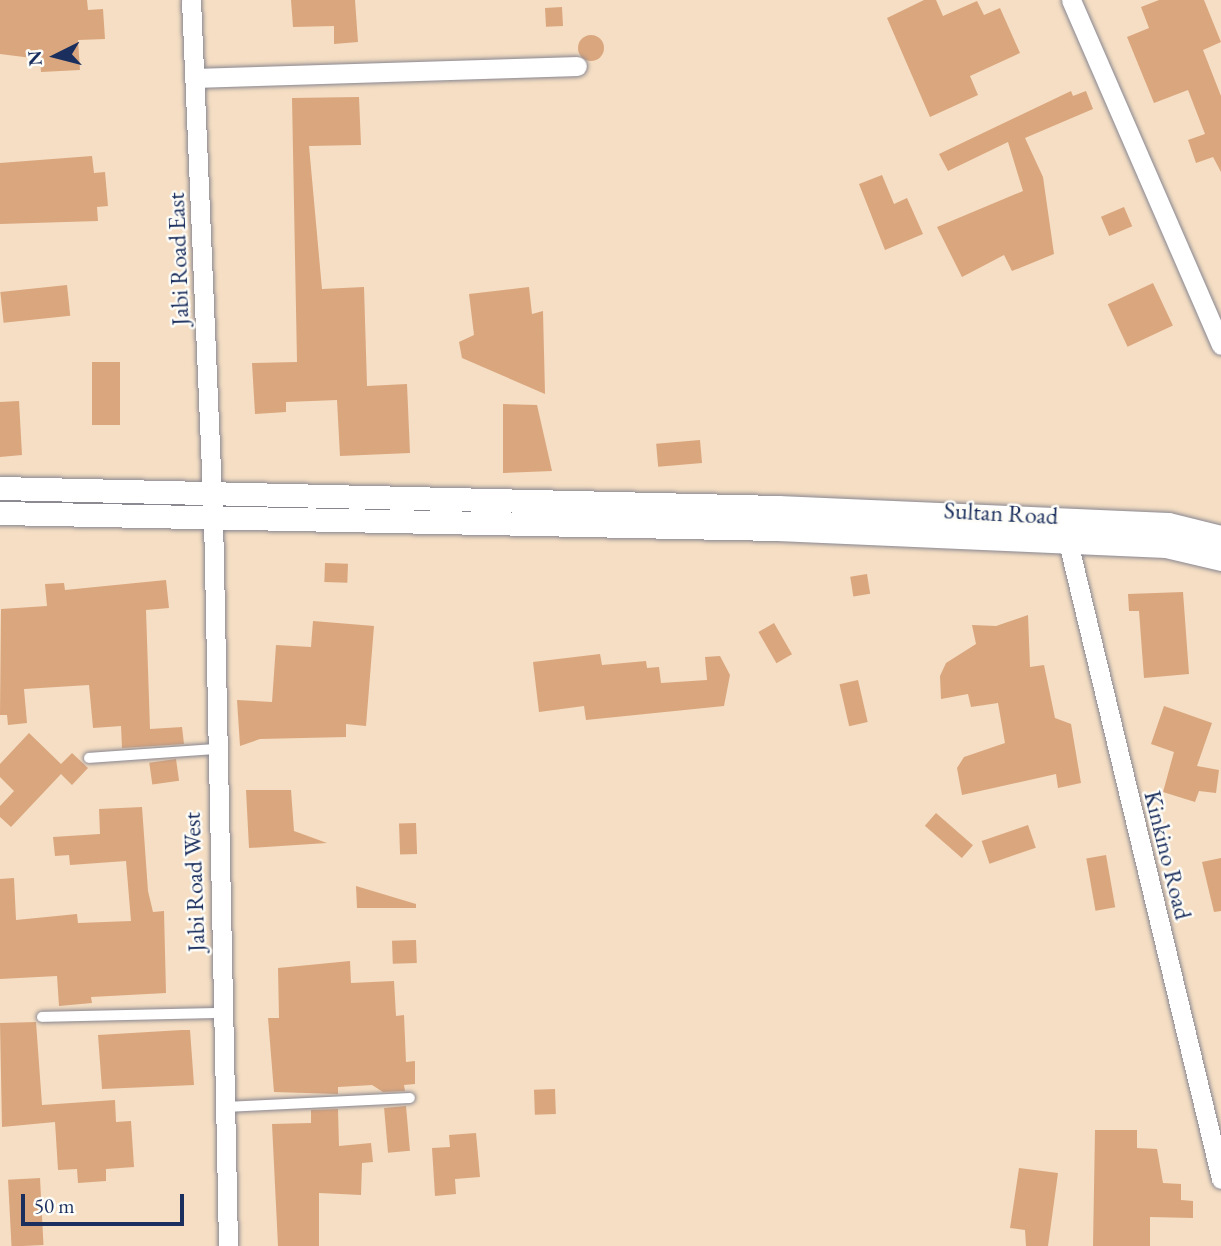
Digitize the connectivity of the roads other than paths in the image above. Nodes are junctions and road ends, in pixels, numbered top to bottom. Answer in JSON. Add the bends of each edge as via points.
{"nodes":[{"id":1,"x":191,"y":0,"type":"edge"},
{"id":2,"x":1071,"y":0,"type":"edge"},
{"id":3,"x":578,"y":66,"type":"dead end"},
{"id":4,"x":195,"y":78,"type":"junction"},
{"id":5,"x":1221,"y":345,"type":"edge"},
{"id":6,"x":0,"y":488,"type":"edge"},
{"id":7,"x":212,"y":491,"type":"junction"},
{"id":8,"x":0,"y":513,"type":"edge"},
{"id":9,"x":213,"y":516,"type":"junction"},
{"id":10,"x":714,"y":516,"type":"junction"},
{"id":11,"x":777,"y":518,"type":"junction"},
{"id":12,"x":1221,"y":537,"type":"edge"},
{"id":13,"x":1068,"y":542,"type":"junction"},
{"id":14,"x":1221,"y":559,"type":"edge"},
{"id":15,"x":214,"y":750,"type":"junction"},
{"id":16,"x":89,"y":758,"type":"dead end"},
{"id":17,"x":222,"y":1013,"type":"junction"},
{"id":18,"x":42,"y":1017,"type":"dead end"},
{"id":19,"x":410,"y":1098,"type":"dead end"},
{"id":20,"x":225,"y":1107,"type":"junction"},
{"id":21,"x":1221,"y":1178,"type":"edge"},
{"id":22,"x":228,"y":1246,"type":"edge"}],
"edges":[{"from":1,"to":4,"type":"street","name":"Jabi Road East"},
{"from":2,"to":5,"type":"street"},
{"from":3,"to":4,"type":"street"},
{"from":4,"to":7,"type":"street","name":"Jabi Road East"},
{"from":6,"to":7,"type":"street"},
{"from":7,"to":9,"type":"street","name":"Jabi Road East"},
{"from":7,"to":10,"type":"street"},
{"from":8,"to":9,"type":"street"},
{"from":9,"to":10,"type":"street"},
{"from":9,"to":15,"type":"street","name":"Jabi Road West"},
{"from":10,"to":11,"type":"street"},
{"from":11,"to":12,"type":"street","name":"Sultan Road","via":[[1168,524]]},
{"from":11,"to":13,"type":"street","name":"Sultan Road"},
{"from":13,"to":14,"type":"street","name":"Sultan Road","via":[[1166,546]]},
{"from":13,"to":21,"type":"street","name":"Kinkino Road"},
{"from":15,"to":16,"type":"lane"},
{"from":15,"to":17,"type":"street","name":"Jabi Road West"},
{"from":17,"to":18,"type":"lane"},
{"from":17,"to":20,"type":"street","name":"Jabi Road West"},
{"from":19,"to":20,"type":"lane"},
{"from":20,"to":22,"type":"street","name":"Jabi Road West"}]}
